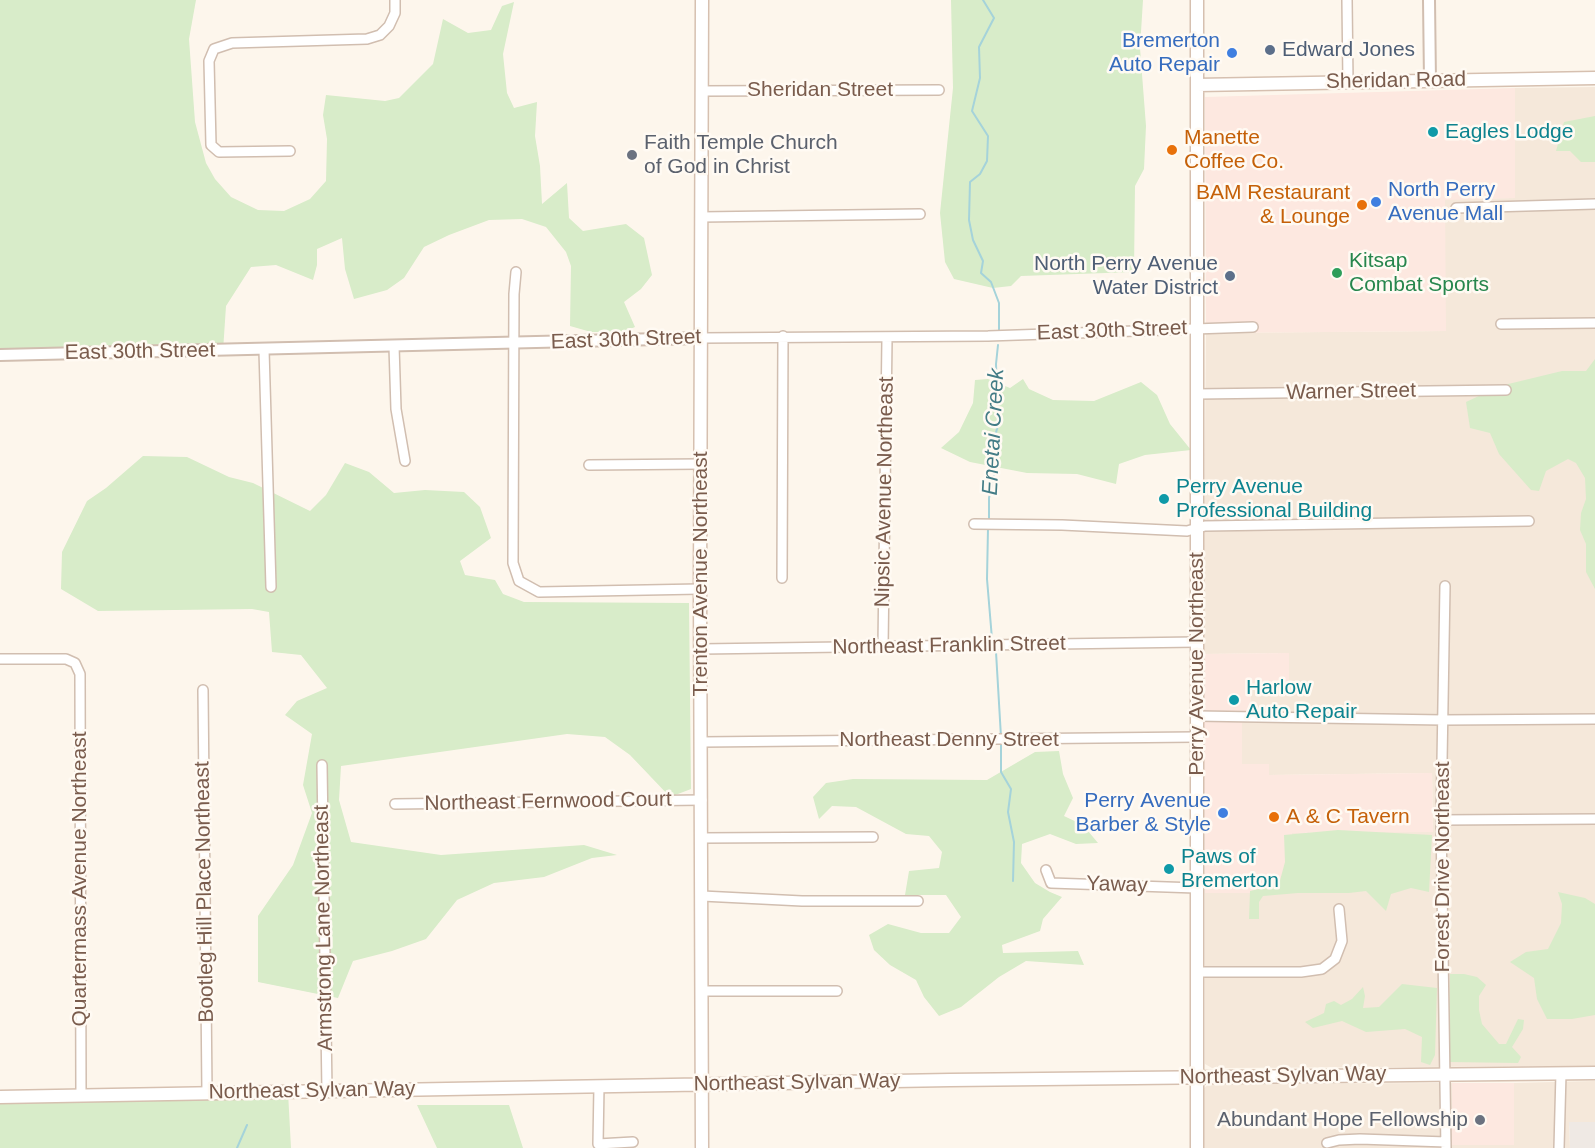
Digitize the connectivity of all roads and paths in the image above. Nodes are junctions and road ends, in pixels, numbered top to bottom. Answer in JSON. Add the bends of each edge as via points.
{"nodes":[{"id":1,"x":395,"y":0,"type":"edge"},
{"id":2,"x":702,"y":0,"type":"edge"},
{"id":3,"x":1197,"y":0,"type":"edge"},
{"id":4,"x":1347,"y":0,"type":"edge"},
{"id":5,"x":1429,"y":0,"type":"edge"},
{"id":6,"x":1595,"y":78,"type":"edge"},
{"id":7,"x":1430,"y":81,"type":"junction"},
{"id":8,"x":1348,"y":82,"type":"junction"},
{"id":9,"x":1197,"y":85,"type":"junction"},
{"id":10,"x":939,"y":90,"type":"dead end"},
{"id":11,"x":701,"y":91,"type":"junction"},
{"id":12,"x":290,"y":151,"type":"dead end"},
{"id":13,"x":1595,"y":204,"type":"edge"},
{"id":14,"x":1456,"y":208,"type":"dead end"},
{"id":15,"x":920,"y":214,"type":"dead end"},
{"id":16,"x":701,"y":217,"type":"junction"},
{"id":17,"x":516,"y":273,"type":"dead end"},
{"id":18,"x":1595,"y":323,"type":"edge"},
{"id":19,"x":1501,"y":324,"type":"dead end"},
{"id":20,"x":1252,"y":327,"type":"dead end"},
{"id":21,"x":1197,"y":328,"type":"junction"},
{"id":22,"x":783,"y":336,"type":"junction"},
{"id":23,"x":701,"y":338,"type":"junction"},
{"id":24,"x":888,"y":338,"type":"junction"},
{"id":25,"x":514,"y":343,"type":"junction"},
{"id":26,"x":394,"y":346,"type":"junction"},
{"id":27,"x":264,"y":350,"type":"junction"},
{"id":28,"x":0,"y":355,"type":"edge"},
{"id":29,"x":1506,"y":390,"type":"dead end"},
{"id":30,"x":1197,"y":394,"type":"junction"},
{"id":31,"x":405,"y":461,"type":"dead end"},
{"id":32,"x":701,"y":464,"type":"junction"},
{"id":33,"x":589,"y":465,"type":"dead end"},
{"id":34,"x":1528,"y":521,"type":"dead end"},
{"id":35,"x":974,"y":524,"type":"dead end"},
{"id":36,"x":1198,"y":528,"type":"junction"},
{"id":37,"x":782,"y":578,"type":"dead end"},
{"id":38,"x":1445,"y":586,"type":"dead end"},
{"id":39,"x":271,"y":587,"type":"dead end"},
{"id":40,"x":700,"y":589,"type":"junction"},
{"id":41,"x":1197,"y":642,"type":"junction"},
{"id":42,"x":883,"y":647,"type":"junction"},
{"id":43,"x":701,"y":649,"type":"junction"},
{"id":44,"x":0,"y":659,"type":"edge"},
{"id":45,"x":203,"y":690,"type":"dead end"},
{"id":46,"x":1197,"y":716,"type":"junction"},
{"id":47,"x":1595,"y":719,"type":"edge"},
{"id":48,"x":1443,"y":720,"type":"junction"},
{"id":49,"x":1196,"y":737,"type":"junction"},
{"id":50,"x":702,"y":742,"type":"junction"},
{"id":51,"x":322,"y":765,"type":"dead end"},
{"id":52,"x":702,"y":800,"type":"junction"},
{"id":53,"x":395,"y":804,"type":"dead end"},
{"id":54,"x":1595,"y":819,"type":"edge"},
{"id":55,"x":1441,"y":820,"type":"junction"},
{"id":56,"x":873,"y":837,"type":"dead end"},
{"id":57,"x":702,"y":838,"type":"junction"},
{"id":58,"x":1046,"y":870,"type":"dead end"},
{"id":59,"x":1196,"y":888,"type":"junction"},
{"id":60,"x":702,"y":896,"type":"junction"},
{"id":61,"x":918,"y":901,"type":"dead end"},
{"id":62,"x":1339,"y":909,"type":"dead end"},
{"id":63,"x":1196,"y":972,"type":"junction"},
{"id":64,"x":703,"y":991,"type":"junction"},
{"id":65,"x":837,"y":991,"type":"dead end"},
{"id":66,"x":1561,"y":1073,"type":"junction"},
{"id":67,"x":1595,"y":1073,"type":"edge"},
{"id":68,"x":1444,"y":1074,"type":"junction"},
{"id":69,"x":1196,"y":1077,"type":"junction"},
{"id":70,"x":703,"y":1084,"type":"junction"},
{"id":71,"x":599,"y":1086,"type":"junction"},
{"id":72,"x":327,"y":1091,"type":"junction"},
{"id":73,"x":207,"y":1093,"type":"junction"},
{"id":74,"x":81,"y":1096,"type":"junction"},
{"id":75,"x":0,"y":1097,"type":"edge"},
{"id":76,"x":633,"y":1142,"type":"dead end"},
{"id":77,"x":1327,"y":1143,"type":"dead end"},
{"id":78,"x":1446,"y":1145,"type":"edge"},
{"id":79,"x":702,"y":1148,"type":"edge"},
{"id":80,"x":1197,"y":1148,"type":"edge"},
{"id":81,"x":1559,"y":1148,"type":"edge"}],
"edges":[{"from":1,"to":12,"type":"street","via":[[389,26],[380,35],[367,39],[232,43],[214,49],[209,61],[211,145],[219,152]]},
{"from":2,"to":11,"type":"main road","name":"Trenton Avenue Northeast"},
{"from":3,"to":9,"type":"main road","name":"Perry Avenue Northeast"},
{"from":4,"to":8,"type":"street"},
{"from":5,"to":7,"type":"street"},
{"from":6,"to":7,"type":"main road","name":"Sheridan Road"},
{"from":7,"to":8,"type":"main road","name":"Sheridan Road"},
{"from":8,"to":9,"type":"main road","name":"Sheridan Road"},
{"from":9,"to":21,"type":"main road","name":"Perry Avenue Northeast"},
{"from":10,"to":11,"type":"street","name":"Sheridan Street"},
{"from":11,"to":16,"type":"main road","name":"Trenton Avenue Northeast"},
{"from":13,"to":14,"type":"street"},
{"from":15,"to":16,"type":"street"},
{"from":16,"to":23,"type":"main road","name":"Trenton Avenue Northeast"},
{"from":17,"to":25,"type":"street"},
{"from":18,"to":19,"type":"street"},
{"from":20,"to":21,"type":"street","name":"East 30th Street"},
{"from":21,"to":24,"type":"street","name":"East 30th Street"},
{"from":21,"to":30,"type":"main road","name":"Perry Avenue Northeast"},
{"from":22,"to":23,"type":"street","name":"East 30th Street"},
{"from":22,"to":24,"type":"street","name":"East 30th Street"},
{"from":22,"to":37,"type":"street"},
{"from":23,"to":25,"type":"street","name":"East 30th Street"},
{"from":23,"to":32,"type":"main road","name":"Trenton Avenue Northeast"},
{"from":24,"to":42,"type":"street","name":"Nipsic Avenue Northeast"},
{"from":25,"to":26,"type":"street","name":"East 30th Street"},
{"from":25,"to":40,"type":"street","via":[[513,563],[519,581],[539,592]]},
{"from":26,"to":27,"type":"street","name":"East 30th Street"},
{"from":26,"to":31,"type":"street","via":[[396,409]]},
{"from":27,"to":28,"type":"street","name":"East 30th Street"},
{"from":27,"to":39,"type":"street"},
{"from":29,"to":30,"type":"street","name":"Warner Street"},
{"from":30,"to":36,"type":"main road","name":"Perry Avenue Northeast"},
{"from":32,"to":33,"type":"street"},
{"from":32,"to":40,"type":"main road","name":"Trenton Avenue Northeast"},
{"from":34,"to":36,"type":"street"},
{"from":35,"to":36,"type":"street","via":[[1187,531]]},
{"from":36,"to":41,"type":"main road","name":"Perry Avenue Northeast"},
{"from":38,"to":48,"type":"street","name":"Forest Drive Northeast"},
{"from":40,"to":43,"type":"main road","name":"Trenton Avenue Northeast"},
{"from":41,"to":42,"type":"street","name":"Northeast Franklin Street"},
{"from":41,"to":46,"type":"main road","name":"Perry Avenue Northeast"},
{"from":42,"to":43,"type":"street","name":"Northeast Franklin Street"},
{"from":43,"to":50,"type":"main road","name":"Trenton Avenue Northeast"},
{"from":44,"to":74,"type":"street","name":"Quartermass Avenue Northeast","via":[[66,659],[75,663],[80,674]]},
{"from":45,"to":73,"type":"street","name":"Bootleg Hill Place Northeast"},
{"from":46,"to":48,"type":"street"},
{"from":46,"to":49,"type":"main road","name":"Perry Avenue Northeast"},
{"from":47,"to":48,"type":"street"},
{"from":48,"to":55,"type":"street","name":"Forest Drive Northeast"},
{"from":49,"to":50,"type":"street","name":"Northeast Denny Street"},
{"from":49,"to":59,"type":"main road","name":"Perry Avenue Northeast"},
{"from":50,"to":52,"type":"main road","name":"Trenton Avenue Northeast"},
{"from":51,"to":72,"type":"street","name":"Armstrong Lane Northeast"},
{"from":52,"to":53,"type":"street","name":"Northeast Fernwood Court"},
{"from":52,"to":57,"type":"main road","name":"Trenton Avenue Northeast"},
{"from":54,"to":55,"type":"street"},
{"from":55,"to":68,"type":"street","name":"Forest Drive Northeast"},
{"from":56,"to":57,"type":"street"},
{"from":57,"to":60,"type":"main road","name":"Trenton Avenue Northeast"},
{"from":58,"to":59,"type":"street","name":"Yaway","via":[[1051,883]]},
{"from":59,"to":63,"type":"main road","name":"Perry Avenue Northeast"},
{"from":60,"to":61,"type":"street"},
{"from":60,"to":64,"type":"main road","name":"Trenton Avenue Northeast"},
{"from":62,"to":63,"type":"street","via":[[1342,941],[1335,959],[1322,969]]},
{"from":63,"to":69,"type":"main road","name":"Perry Avenue Northeast"},
{"from":64,"to":65,"type":"street"},
{"from":64,"to":70,"type":"main road","name":"Trenton Avenue Northeast"},
{"from":66,"to":67,"type":"main road","name":"Northeast Sylvan Way"},
{"from":66,"to":68,"type":"main road","name":"Northeast Sylvan Way"},
{"from":66,"to":81,"type":"street"},
{"from":68,"to":69,"type":"main road","name":"Northeast Sylvan Way"},
{"from":68,"to":78,"type":"street","name":"Forest Drive Northeast"},
{"from":69,"to":70,"type":"main road","name":"Northeast Sylvan Way"},
{"from":69,"to":80,"type":"main road","name":"Perry Avenue Northeast"},
{"from":70,"to":71,"type":"main road","name":"Northeast Sylvan Way"},
{"from":70,"to":79,"type":"main road","name":"Trenton Avenue Northeast"},
{"from":71,"to":72,"type":"main road","name":"Northeast Sylvan Way"},
{"from":71,"to":76,"type":"street","via":[[598,1144]]},
{"from":72,"to":73,"type":"main road","name":"Northeast Sylvan Way"},
{"from":73,"to":74,"type":"main road","name":"Northeast Sylvan Way"},
{"from":74,"to":75,"type":"main road","name":"Northeast Sylvan Way"},
{"from":77,"to":78,"type":"street","via":[[1360,1139]]}]}
